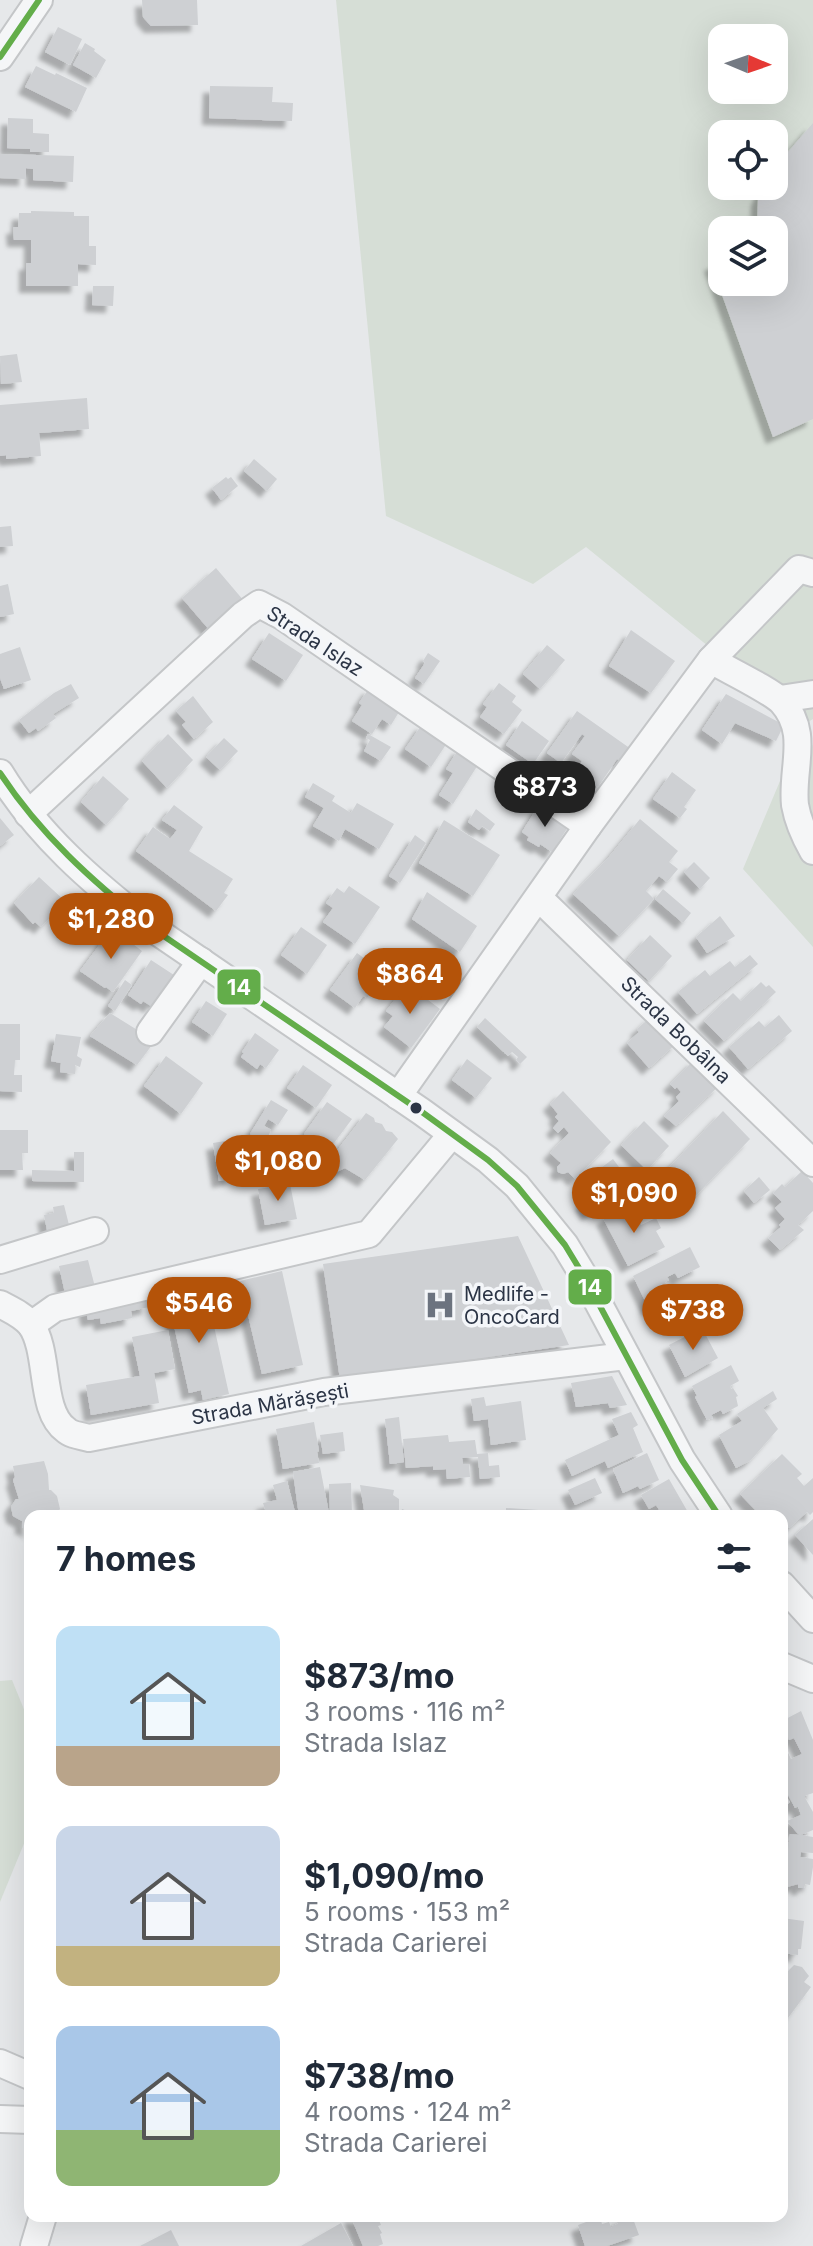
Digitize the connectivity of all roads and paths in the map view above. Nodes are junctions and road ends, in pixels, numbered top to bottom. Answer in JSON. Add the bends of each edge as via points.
{"nodes":[{"id":1,"x":39,"y":0,"type":"edge"},
{"id":2,"x":0,"y":57,"type":"edge"},
{"id":3,"x":806,"y":571,"type":"edge"},
{"id":4,"x":711,"y":660,"type":"junction"},
{"id":5,"x":813,"y":694,"type":"edge"},
{"id":6,"x":780,"y":699,"type":"junction"},
{"id":7,"x":0,"y":773,"type":"edge"},
{"id":8,"x":28,"y":814,"type":"junction"},
{"id":9,"x":588,"y":826,"type":"junction"},
{"id":10,"x":813,"y":851,"type":"edge"},
{"id":11,"x":539,"y":898,"type":"junction"},
{"id":12,"x":201,"y":961,"type":"junction"},
{"id":13,"x":150,"y":1032,"type":"dead end"},
{"id":14,"x":398,"y":1096,"type":"junction"},
{"id":15,"x":452,"y":1134,"type":"junction"},
{"id":16,"x":813,"y":1163,"type":"edge"},
{"id":17,"x":95,"y":1231,"type":"dead end"},
{"id":18,"x":0,"y":1260,"type":"edge"},
{"id":19,"x":0,"y":1304,"type":"edge"},
{"id":20,"x":31,"y":1325,"type":"junction"},
{"id":21,"x":626,"y":1356,"type":"junction"},
{"id":22,"x":715,"y":1510,"type":"edge"},
{"id":23,"x":788,"y":1592,"type":"edge"},
{"id":24,"x":813,"y":1619,"type":"edge"},
{"id":25,"x":788,"y":1669,"type":"edge"},
{"id":26,"x":813,"y":1679,"type":"edge"},
{"id":27,"x":0,"y":2063,"type":"edge"},
{"id":28,"x":24,"y":2073,"type":"edge"},
{"id":29,"x":0,"y":2119,"type":"edge"},
{"id":30,"x":24,"y":2120,"type":"edge"},
{"id":31,"x":41,"y":2222,"type":"edge"},
{"id":32,"x":34,"y":2246,"type":"edge"}],
"edges":[{"from":1,"to":2,"type":"street"},
{"from":3,"to":4,"type":"street"},
{"from":4,"to":6,"type":"street"},
{"from":4,"to":9,"type":"street"},
{"from":5,"to":6,"type":"street"},
{"from":6,"to":10,"type":"street","via":[[793,717],[799,741],[795,804]]},
{"from":7,"to":8,"type":"street"},
{"from":8,"to":9,"type":"street","name":"Strada Islaz","via":[[259,604]]},
{"from":8,"to":12,"type":"street","via":[[112,898]]},
{"from":9,"to":11,"type":"street"},
{"from":11,"to":14,"type":"street"},
{"from":11,"to":16,"type":"street","name":"Strada Bobâlna"},
{"from":12,"to":13,"type":"street"},
{"from":12,"to":14,"type":"street"},
{"from":14,"to":15,"type":"street"},
{"from":15,"to":20,"type":"street","via":[[369,1234],[55,1308]]},
{"from":15,"to":21,"type":"street","via":[[517,1186],[542,1215],[585,1278]]},
{"from":17,"to":18,"type":"street"},
{"from":19,"to":20,"type":"street"},
{"from":20,"to":21,"type":"street","name":"Strada Mărășești","via":[[53,1417],[66,1431],[89,1438],[324,1392]]},
{"from":21,"to":22,"type":"street"},
{"from":23,"to":24,"type":"street"},
{"from":25,"to":26,"type":"street"},
{"from":27,"to":28,"type":"street"},
{"from":29,"to":30,"type":"street"},
{"from":31,"to":32,"type":"street"}]}
